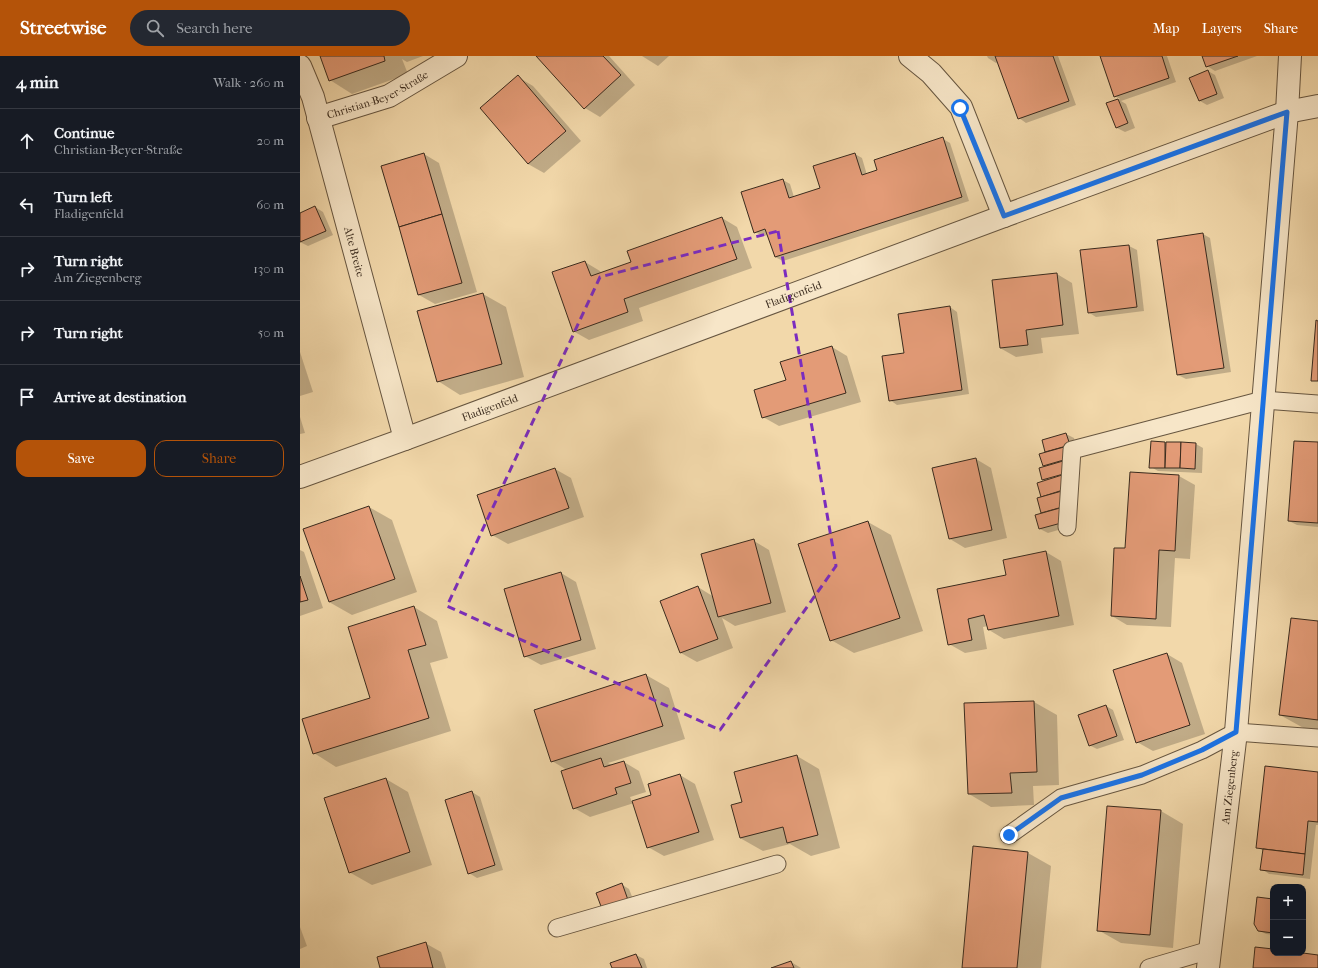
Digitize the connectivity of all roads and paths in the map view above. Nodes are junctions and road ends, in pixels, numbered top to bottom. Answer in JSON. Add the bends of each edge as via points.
{"nodes":[{"id":1,"x":456,"y":56,"type":"edge"},
{"id":2,"x":910,"y":56,"type":"edge"},
{"id":3,"x":1290,"y":56,"type":"edge"},
{"id":4,"x":300,"y":66,"type":"edge"},
{"id":5,"x":1318,"y":106,"type":"edge"},
{"id":6,"x":1287,"y":112,"type":"junction"},
{"id":7,"x":318,"y":118,"type":"junction"},
{"id":8,"x":1004,"y":216,"type":"junction"},
{"id":9,"x":1263,"y":400,"type":"junction"},
{"id":10,"x":1318,"y":404,"type":"edge"},
{"id":11,"x":405,"y":439,"type":"junction"},
{"id":12,"x":300,"y":477,"type":"edge"},
{"id":13,"x":1067,"y":527,"type":"dead end"},
{"id":14,"x":1236,"y":732,"type":"junction"},
{"id":15,"x":1318,"y":738,"type":"edge"},
{"id":16,"x":1009,"y":835,"type":"dead end"},
{"id":17,"x":777,"y":864,"type":"dead end"},
{"id":18,"x":557,"y":928,"type":"dead end"},
{"id":19,"x":1209,"y":959,"type":"edge"},
{"id":20,"x":1148,"y":968,"type":"edge"}],
"edges":[{"from":1,"to":7,"type":"street","name":"Christian-Beyer-Straße","via":[[389,96]]},
{"from":2,"to":8,"type":"street","via":[[931,73],[960,108]]},
{"from":3,"to":6,"type":"street","name":"Am Ziegenberg"},
{"from":4,"to":7,"type":"street","name":"Alte Breite","via":[[313,97]]},
{"from":5,"to":6,"type":"street","name":"Fladigenfeld"},
{"from":6,"to":8,"type":"street","name":"Fladigenfeld"},
{"from":6,"to":9,"type":"street","name":"Am Ziegenberg"},
{"from":7,"to":11,"type":"street","name":"Alte Breite"},
{"from":8,"to":11,"type":"street","name":"Fladigenfeld"},
{"from":9,"to":10,"type":"lane"},
{"from":9,"to":13,"type":"lane","via":[[1072,450]]},
{"from":9,"to":14,"type":"street","name":"Am Ziegenberg"},
{"from":11,"to":12,"type":"street","name":"Fladigenfeld"},
{"from":14,"to":15,"type":"lane"},
{"from":14,"to":16,"type":"lane","via":[[1202,750],[1142,775],[1061,798]]},
{"from":14,"to":19,"type":"street","name":"Am Ziegenberg"},
{"from":17,"to":18,"type":"lane"},
{"from":19,"to":20,"type":"lane"}]}
